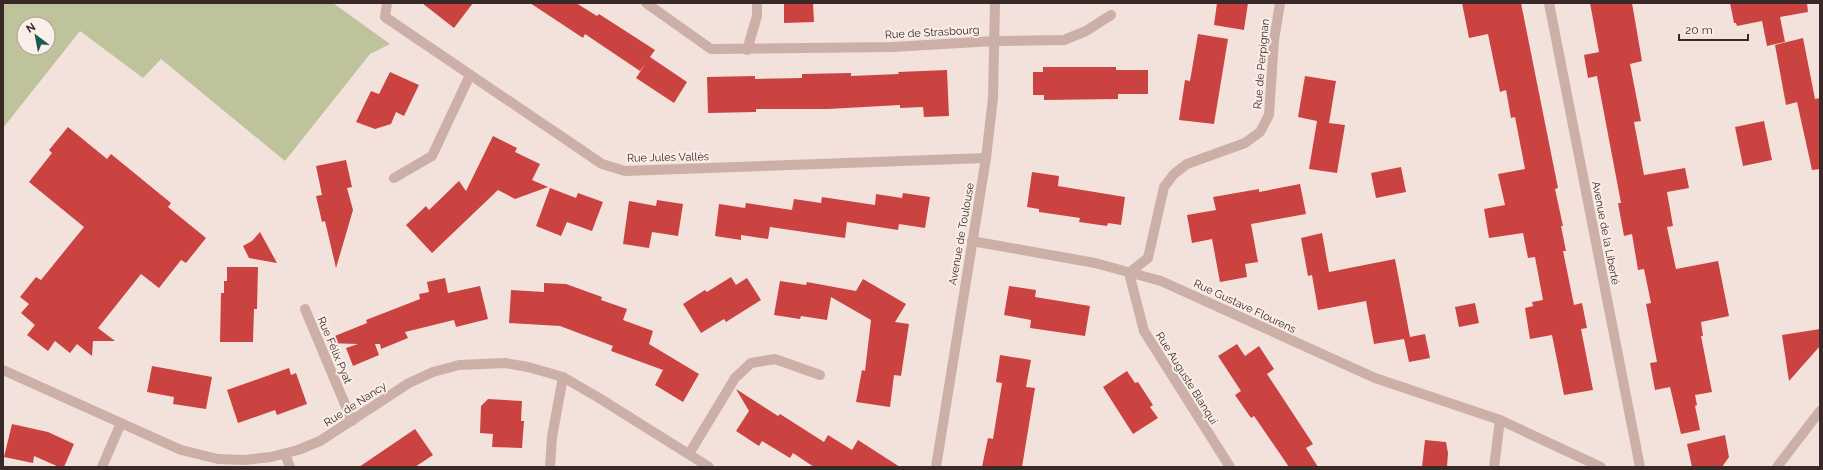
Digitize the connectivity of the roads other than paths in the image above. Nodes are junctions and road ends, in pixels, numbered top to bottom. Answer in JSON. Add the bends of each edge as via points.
{"nodes":[{"id":1,"x":387,"y":3,"type":"edge"},
{"id":2,"x":757,"y":3,"type":"edge"},
{"id":3,"x":995,"y":3,"type":"edge"},
{"id":4,"x":1280,"y":3,"type":"edge"},
{"id":5,"x":1548,"y":3,"type":"edge"},
{"id":6,"x":649,"y":4,"type":"edge"},
{"id":7,"x":1111,"y":15,"type":"dead end"},
{"id":8,"x":994,"y":41,"type":"junction"},
{"id":9,"x":747,"y":50,"type":"junction"},
{"id":10,"x":470,"y":75,"type":"junction"},
{"id":11,"x":986,"y":158,"type":"junction"},
{"id":12,"x":394,"y":178,"type":"dead end"},
{"id":13,"x":972,"y":241,"type":"junction"},
{"id":14,"x":1129,"y":273,"type":"junction"},
{"id":15,"x":305,"y":309,"type":"dead end"},
{"id":16,"x":3,"y":370,"type":"edge"},
{"id":17,"x":820,"y":375,"type":"dead end"},
{"id":18,"x":563,"y":377,"type":"junction"},
{"id":19,"x":1820,"y":411,"type":"edge"},
{"id":20,"x":1500,"y":420,"type":"junction"},
{"id":21,"x":352,"y":421,"type":"junction"},
{"id":22,"x":121,"y":423,"type":"junction"},
{"id":23,"x":285,"y":454,"type":"junction"},
{"id":24,"x":689,"y":454,"type":"junction"},
{"id":25,"x":102,"y":467,"type":"edge"},
{"id":26,"x":290,"y":467,"type":"edge"},
{"id":27,"x":550,"y":467,"type":"edge"},
{"id":28,"x":709,"y":467,"type":"edge"},
{"id":29,"x":936,"y":467,"type":"edge"},
{"id":30,"x":1230,"y":467,"type":"edge"},
{"id":31,"x":1494,"y":467,"type":"edge"},
{"id":32,"x":1601,"y":467,"type":"edge"},
{"id":33,"x":1640,"y":467,"type":"edge"},
{"id":34,"x":1777,"y":467,"type":"edge"}],
"edges":[{"from":1,"to":10,"type":"street","name":"Rue Jules Vallès","via":[[385,17]]},
{"from":2,"to":9,"type":"street"},
{"from":3,"to":8,"type":"street","name":"Avenue de Toulouse"},
{"from":4,"to":14,"type":"street","name":"Rue de Perpignan","via":[[1274,40],[1269,115],[1260,132],[1245,143],[1187,164],[1174,174],[1164,187],[1148,258]]},
{"from":5,"to":33,"type":"street","name":"Avenue de la Liberté"},
{"from":6,"to":9,"type":"street","name":"Rue de Strasbourg","via":[[711,49]]},
{"from":7,"to":8,"type":"street","name":"Rue de Strasbourg","via":[[1086,31],[1064,40]]},
{"from":8,"to":9,"type":"street","name":"Rue de Strasbourg","via":[[892,47]]},
{"from":8,"to":11,"type":"street","name":"Avenue de Toulouse","via":[[993,98]]},
{"from":10,"to":11,"type":"street","name":"Rue Jules Vallès","via":[[602,164],[624,171]]},
{"from":10,"to":12,"type":"street","via":[[432,156]]},
{"from":11,"to":13,"type":"street","name":"Avenue de Toulouse"},
{"from":13,"to":14,"type":"street","name":"Rue Gustave Flourens","via":[[1095,263]]},
{"from":13,"to":29,"type":"street","name":"Avenue de Toulouse"},
{"from":14,"to":20,"type":"street","name":"Rue Gustave Flourens","via":[[1170,285],[1375,378]]},
{"from":14,"to":30,"type":"street","name":"Rue Auguste Blanqui","via":[[1144,331]]},
{"from":15,"to":21,"type":"street","name":"Rue Félix Pyat"},
{"from":16,"to":22,"type":"street","name":"Rue de Nancy"},
{"from":17,"to":24,"type":"street","via":[[775,359],[751,363],[735,378]]},
{"from":18,"to":21,"type":"street","name":"Rue de Nancy","via":[[505,363],[459,365],[433,372],[409,383]]},
{"from":18,"to":24,"type":"street","name":"Rue de Nancy"},
{"from":18,"to":27,"type":"street","via":[[553,431]]},
{"from":19,"to":34,"type":"street"},
{"from":20,"to":31,"type":"street"},
{"from":20,"to":32,"type":"street","name":"Rue Gustave Flourens"},
{"from":21,"to":23,"type":"street","name":"Rue de Nancy","via":[[320,441]]},
{"from":22,"to":23,"type":"street","name":"Rue de Nancy","via":[[181,450],[218,459],[271,458]]},
{"from":22,"to":25,"type":"street"},
{"from":23,"to":26,"type":"street"},
{"from":24,"to":28,"type":"street","name":"Rue de Nancy"}]}
